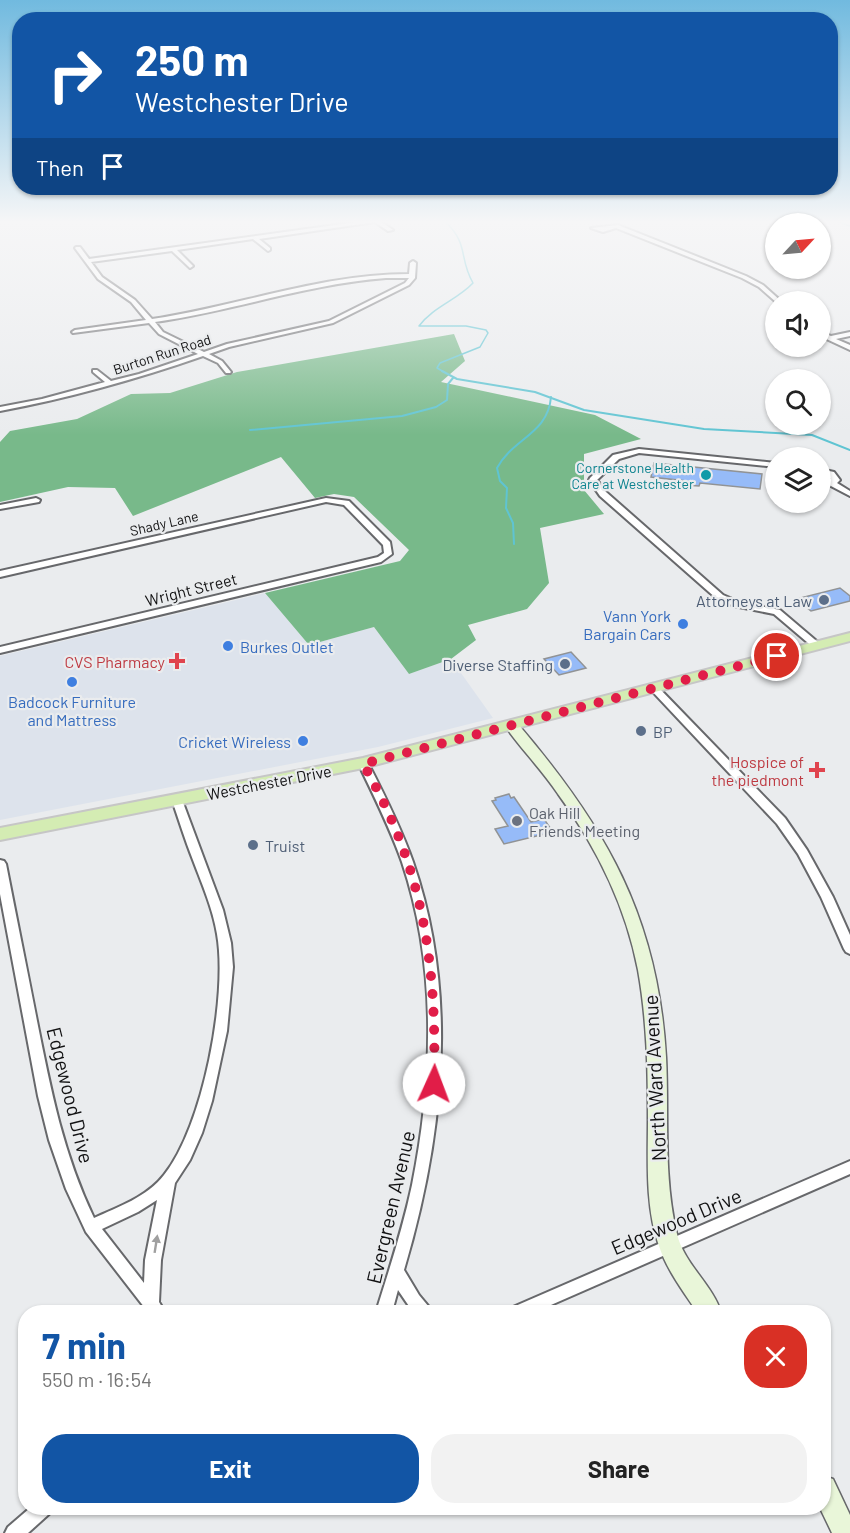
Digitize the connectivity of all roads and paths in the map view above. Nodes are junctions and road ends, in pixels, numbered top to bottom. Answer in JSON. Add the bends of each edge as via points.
{"nodes":[{"id":1,"x":121,"y":293,"type":"edge"},
{"id":2,"x":286,"y":293,"type":"edge"},
{"id":3,"x":390,"y":293,"type":"edge"},
{"id":4,"x":149,"y":321,"type":"junction"},
{"id":5,"x":75,"y":332,"type":"dead end"},
{"id":6,"x":850,"y":334,"type":"edge"},
{"id":7,"x":831,"y":338,"type":"edge"},
{"id":8,"x":831,"y":338,"type":"edge"},
{"id":9,"x":850,"y":348,"type":"edge"},
{"id":10,"x":204,"y":354,"type":"junction"},
{"id":11,"x":96,"y":371,"type":"dead end"},
{"id":12,"x":228,"y":372,"type":"dead end"},
{"id":13,"x":110,"y":383,"type":"junction"},
{"id":14,"x":0,"y":409,"type":"edge"},
{"id":15,"x":765,"y":464,"type":"edge"},
{"id":16,"x":831,"y":475,"type":"edge"},
{"id":17,"x":831,"y":483,"type":"joint"},
{"id":18,"x":850,"y":494,"type":"edge"},
{"id":19,"x":36,"y":500,"type":"dead end"},
{"id":20,"x":335,"y":500,"type":"joint"},
{"id":21,"x":0,"y":507,"type":"edge"},
{"id":22,"x":0,"y":574,"type":"edge"},
{"id":23,"x":850,"y":637,"type":"edge"},
{"id":24,"x":817,"y":646,"type":"junction"},
{"id":25,"x":0,"y":650,"type":"edge"},
{"id":26,"x":654,"y":688,"type":"junction"},
{"id":27,"x":512,"y":726,"type":"junction"},
{"id":28,"x":363,"y":764,"type":"junction"},
{"id":29,"x":177,"y":800,"type":"junction"},
{"id":30,"x":0,"y":834,"type":"edge"},
{"id":31,"x":0,"y":864,"type":"edge"},
{"id":32,"x":850,"y":949,"type":"edge"},
{"id":33,"x":850,"y":1167,"type":"edge"},
{"id":34,"x":168,"y":1181,"type":"junction"},
{"id":35,"x":91,"y":1227,"type":"junction"},
{"id":36,"x":670,"y":1245,"type":"junction"},
{"id":37,"x":396,"y":1271,"type":"junction"},
{"id":38,"x":152,"y":1305,"type":"edge"},
{"id":39,"x":154,"y":1305,"type":"edge"},
{"id":40,"x":386,"y":1305,"type":"edge"},
{"id":41,"x":417,"y":1305,"type":"edge"},
{"id":42,"x":535,"y":1305,"type":"edge"},
{"id":43,"x":706,"y":1305,"type":"edge"},
{"id":44,"x":831,"y":1503,"type":"edge"},
{"id":45,"x":35,"y":1515,"type":"edge"},
{"id":46,"x":14,"y":1533,"type":"edge"},
{"id":47,"x":845,"y":1533,"type":"edge"}],
"edges":[{"from":1,"to":4,"type":"street"},
{"from":2,"to":4,"type":"street"},
{"from":3,"to":10,"type":"street","name":"Burton Run Road","via":[[331,322]]},
{"from":4,"to":5,"type":"street"},
{"from":4,"to":10,"type":"street","via":[[161,333]]},
{"from":6,"to":7,"type":"street"},
{"from":8,"to":9,"type":"street"},
{"from":10,"to":12,"type":"street","via":[[220,362]]},
{"from":10,"to":13,"type":"street","name":"Burton Run Road"},
{"from":11,"to":13,"type":"street"},
{"from":13,"to":14,"type":"street","name":"Burton Run Road"},
{"from":15,"to":24,"type":"street","via":[[639,451],[616,457],[593,480],[603,494],[720,597],[777,612]]},
{"from":16,"to":17,"type":"street","via":[[836,480]]},
{"from":17,"to":18,"type":"street"},
{"from":19,"to":21,"type":"street"},
{"from":20,"to":22,"type":"street","name":"Shady Lane"},
{"from":20,"to":25,"type":"street","name":"Wright Street","via":[[346,503],[387,544],[388,554],[381,559]]},
{"from":23,"to":24,"type":"main road","name":"Westchester Drive"},
{"from":24,"to":26,"type":"main road","name":"Westchester Drive"},
{"from":26,"to":27,"type":"main road","name":"Westchester Drive"},
{"from":26,"to":32,"type":"street","via":[[781,821],[808,862]]},
{"from":27,"to":28,"type":"main road","name":"Westchester Drive"},
{"from":27,"to":36,"type":"street","name":"North Ward Avenue","via":[[555,775],[597,838],[613,868],[640,940],[653,1009],[660,1184]]},
{"from":28,"to":29,"type":"main road","name":"Westchester Drive"},
{"from":28,"to":37,"type":"street","name":"Evergreen Avenue","via":[[392,820],[424,915],[432,973],[434,1084],[428,1134]]},
{"from":29,"to":30,"type":"main road","name":"Westchester Drive"},
{"from":29,"to":34,"type":"street","via":[[214,899],[225,944],[227,977],[223,1019],[198,1126]]},
{"from":31,"to":35,"type":"street","name":"Edgewood Drive","via":[[45,1096],[70,1179]]},
{"from":33,"to":36,"type":"street","name":"Edgewood Drive"},
{"from":34,"to":35,"type":"street","via":[[129,1209]]},
{"from":39,"to":34,"type":"street","one_way":true,"via":[[153,1260]]},
{"from":35,"to":38,"type":"street","name":"Edgewood Drive"},
{"from":36,"to":42,"type":"street","name":"Edgewood Drive"},
{"from":36,"to":43,"type":"street","name":"North Ward Avenue"},
{"from":37,"to":40,"type":"street","name":"Evergreen Avenue"},
{"from":37,"to":41,"type":"street"},
{"from":44,"to":47,"type":"street"},
{"from":45,"to":46,"type":"street"}]}
